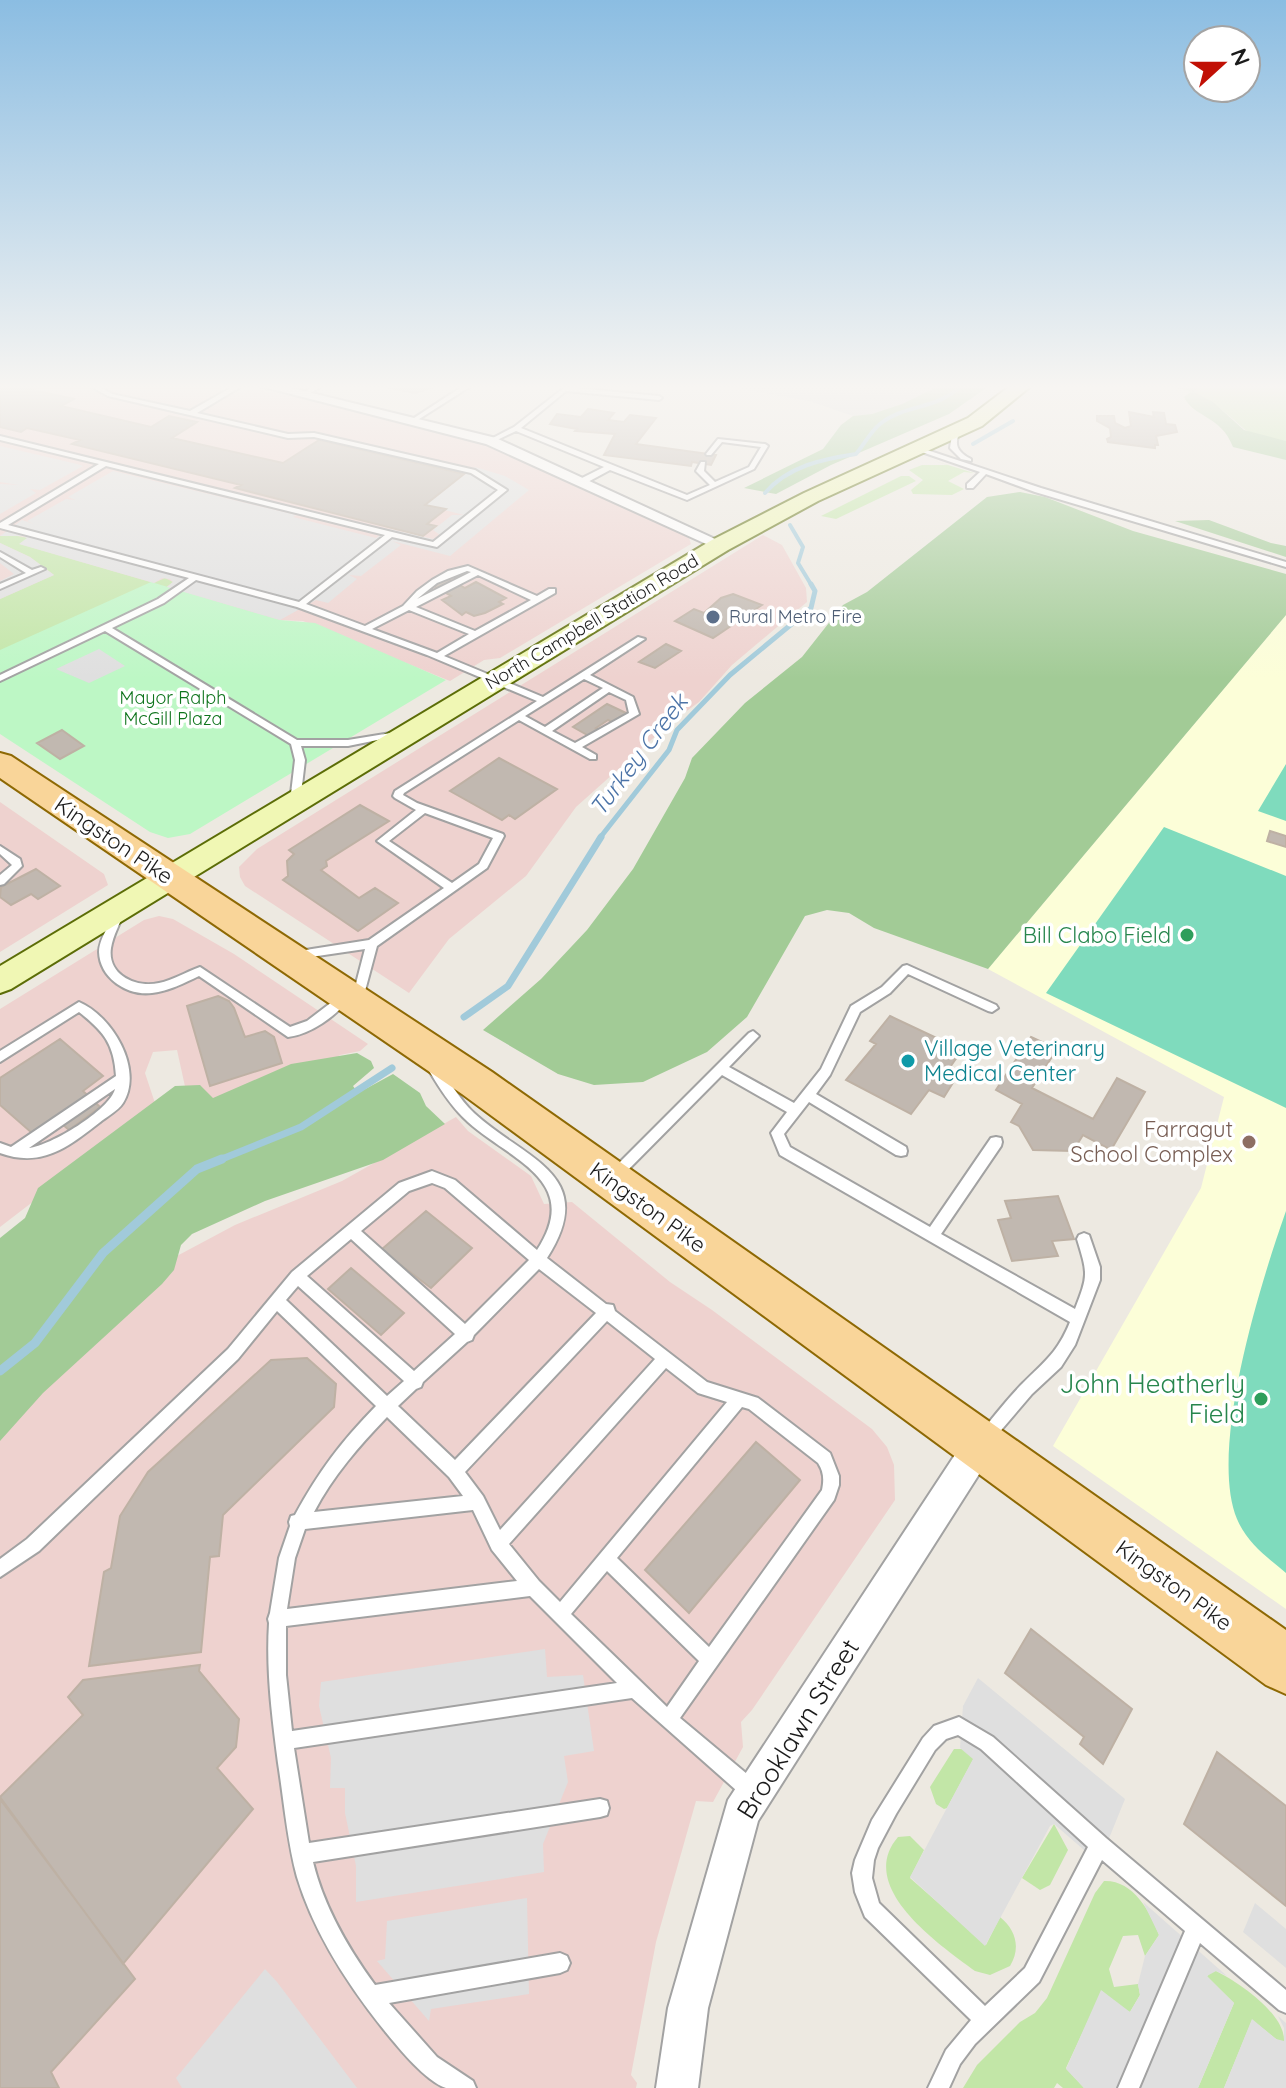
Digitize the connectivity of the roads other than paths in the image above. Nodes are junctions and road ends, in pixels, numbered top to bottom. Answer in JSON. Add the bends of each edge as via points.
{"nodes":[{"id":1,"x":71,"y":483,"type":"edge"},
{"id":2,"x":188,"y":483,"type":"edge"},
{"id":3,"x":493,"y":483,"type":"edge"},
{"id":4,"x":584,"y":483,"type":"edge"},
{"id":5,"x":651,"y":483,"type":"edge"},
{"id":6,"x":717,"y":483,"type":"edge"},
{"id":7,"x":841,"y":483,"type":"edge"},
{"id":8,"x":973,"y":483,"type":"edge"},
{"id":9,"x":1023,"y":483,"type":"edge"},
{"id":10,"x":1036,"y":483,"type":"edge"},
{"id":11,"x":714,"y":485,"type":"joint"},
{"id":12,"x":970,"y":486,"type":"dead end"},
{"id":13,"x":1123,"y":513,"type":"junction"},
{"id":14,"x":0,"y":525,"type":"edge"},
{"id":15,"x":391,"y":534,"type":"junction"},
{"id":16,"x":720,"y":545,"type":"junction"},
{"id":17,"x":0,"y":554,"type":"edge"},
{"id":18,"x":1286,"y":565,"type":"edge"},
{"id":19,"x":195,"y":577,"type":"junction"},
{"id":20,"x":0,"y":587,"type":"edge"},
{"id":21,"x":552,"y":591,"type":"dead end"},
{"id":22,"x":536,"y":599,"type":"junction"},
{"id":23,"x":300,"y":605,"type":"junction"},
{"id":24,"x":407,"y":606,"type":"junction"},
{"id":25,"x":106,"y":628,"type":"junction"},
{"id":26,"x":365,"y":629,"type":"junction"},
{"id":27,"x":476,"y":634,"type":"junction"},
{"id":28,"x":641,"y":639,"type":"dead end"},
{"id":29,"x":437,"y":656,"type":"junction"},
{"id":30,"x":584,"y":675,"type":"junction"},
{"id":31,"x":0,"y":678,"type":"edge"},
{"id":32,"x":495,"y":679,"type":"junction"},
{"id":33,"x":609,"y":688,"type":"junction"},
{"id":34,"x":543,"y":700,"type":"junction"},
{"id":35,"x":518,"y":716,"type":"junction"},
{"id":36,"x":417,"y":727,"type":"junction"},
{"id":37,"x":546,"y":731,"type":"junction"},
{"id":38,"x":295,"y":743,"type":"junction"},
{"id":39,"x":575,"y":747,"type":"junction"},
{"id":40,"x":593,"y":757,"type":"dead end"},
{"id":41,"x":0,"y":763,"type":"edge"},
{"id":42,"x":295,"y":802,"type":"junction"},
{"id":43,"x":424,"y":809,"type":"junction"},
{"id":44,"x":0,"y":849,"type":"edge"},
{"id":45,"x":171,"y":878,"type":"junction"},
{"id":46,"x":0,"y":881,"type":"edge"},
{"id":47,"x":452,"y":888,"type":"junction"},
{"id":48,"x":120,"y":909,"type":"junction"},
{"id":49,"x":372,"y":944,"type":"junction"},
{"id":50,"x":288,"y":956,"type":"junction"},
{"id":51,"x":0,"y":981,"type":"edge"},
{"id":52,"x":353,"y":999,"type":"junction"},
{"id":53,"x":992,"y":1008,"type":"dead end"},
{"id":54,"x":753,"y":1036,"type":"dead end"},
{"id":55,"x":418,"y":1043,"type":"junction"},
{"id":56,"x":0,"y":1057,"type":"edge"},
{"id":57,"x":722,"y":1069,"type":"junction"},
{"id":58,"x":807,"y":1095,"type":"junction"},
{"id":59,"x":795,"y":1110,"type":"junction"},
{"id":60,"x":996,"y":1142,"type":"dead end"},
{"id":61,"x":6,"y":1150,"type":"edge"},
{"id":62,"x":901,"y":1151,"type":"dead end"},
{"id":63,"x":610,"y":1179,"type":"junction"},
{"id":64,"x":351,"y":1231,"type":"junction"},
{"id":65,"x":932,"y":1236,"type":"junction"},
{"id":66,"x":1084,"y":1239,"type":"dead end"},
{"id":67,"x":539,"y":1260,"type":"junction"},
{"id":68,"x":297,"y":1276,"type":"junction"},
{"id":69,"x":278,"y":1302,"type":"junction"},
{"id":70,"x":608,"y":1310,"type":"junction"},
{"id":71,"x":1078,"y":1319,"type":"junction"},
{"id":72,"x":467,"y":1335,"type":"junction"},
{"id":73,"x":666,"y":1358,"type":"junction"},
{"id":74,"x":416,"y":1382,"type":"junction"},
{"id":75,"x":739,"y":1399,"type":"junction"},
{"id":76,"x":387,"y":1408,"type":"junction"},
{"id":77,"x":979,"y":1446,"type":"junction"},
{"id":78,"x":455,"y":1471,"type":"junction"},
{"id":79,"x":477,"y":1502,"type":"junction"},
{"id":80,"x":297,"y":1522,"type":"junction"},
{"id":81,"x":498,"y":1544,"type":"junction"},
{"id":82,"x":606,"y":1559,"type":"junction"},
{"id":83,"x":0,"y":1569,"type":"edge"},
{"id":84,"x":533,"y":1587,"type":"junction"},
{"id":85,"x":561,"y":1613,"type":"junction"},
{"id":86,"x":276,"y":1619,"type":"junction"},
{"id":87,"x":710,"y":1660,"type":"junction"},
{"id":88,"x":1286,"y":1665,"type":"edge"},
{"id":89,"x":635,"y":1689,"type":"junction"},
{"id":90,"x":668,"y":1720,"type":"junction"},
{"id":91,"x":284,"y":1741,"type":"junction"},
{"id":92,"x":753,"y":1792,"type":"junction"},
{"id":93,"x":600,"y":1808,"type":"dead end"},
{"id":94,"x":1099,"y":1845,"type":"junction"},
{"id":95,"x":301,"y":1854,"type":"junction"},
{"id":96,"x":1197,"y":1927,"type":"junction"},
{"id":97,"x":560,"y":1963,"type":"dead end"},
{"id":98,"x":372,"y":1996,"type":"junction"},
{"id":99,"x":1286,"y":2003,"type":"edge"},
{"id":100,"x":986,"y":2021,"type":"junction"},
{"id":101,"x":466,"y":2088,"type":"edge"},
{"id":102,"x":677,"y":2088,"type":"edge"},
{"id":103,"x":938,"y":2088,"type":"edge"},
{"id":104,"x":1128,"y":2088,"type":"edge"}],
"edges":[{"from":1,"to":14,"type":"lane"},
{"from":2,"to":15,"type":"lane"},
{"from":3,"to":15,"type":"lane","via":[[503,490],[434,545]]},
{"from":4,"to":16,"type":"street"},
{"from":5,"to":11,"type":"lane","via":[[687,498]]},
{"from":6,"to":11,"type":"lane"},
{"from":7,"to":16,"type":"main road","name":"North Campbell Station Road"},
{"from":8,"to":12,"type":"lane"},
{"from":9,"to":13,"type":"lane"},
{"from":10,"to":13,"type":"lane"},
{"from":13,"to":18,"type":"lane"},
{"from":14,"to":19,"type":"lane"},
{"from":15,"to":23,"type":"lane"},
{"from":16,"to":32,"type":"main road","name":"North Campbell Station Road"},
{"from":17,"to":20,"type":"lane","via":[[36,571]]},
{"from":19,"to":23,"type":"lane"},
{"from":19,"to":25,"type":"lane"},
{"from":21,"to":22,"type":"lane"},
{"from":22,"to":24,"type":"lane","via":[[478,572]]},
{"from":22,"to":27,"type":"lane"},
{"from":23,"to":26,"type":"lane"},
{"from":24,"to":26,"type":"lane"},
{"from":24,"to":27,"type":"lane"},
{"from":25,"to":31,"type":"lane"},
{"from":25,"to":38,"type":"lane"},
{"from":26,"to":29,"type":"lane"},
{"from":27,"to":29,"type":"lane"},
{"from":28,"to":30,"type":"lane"},
{"from":29,"to":32,"type":"lane"},
{"from":30,"to":33,"type":"lane"},
{"from":30,"to":34,"type":"lane"},
{"from":32,"to":34,"type":"lane"},
{"from":32,"to":36,"type":"main road","name":"North Campbell Station Road"},
{"from":33,"to":37,"type":"lane"},
{"from":33,"to":39,"type":"lane","via":[[633,702],[634,714]]},
{"from":34,"to":35,"type":"lane"},
{"from":35,"to":37,"type":"lane"},
{"from":35,"to":43,"type":"lane","via":[[400,791],[402,800]]},
{"from":36,"to":38,"type":"lane","via":[[366,741]]},
{"from":36,"to":42,"type":"main road","name":"North Campbell Station Road"},
{"from":37,"to":39,"type":"lane"},
{"from":38,"to":42,"type":"lane","via":[[300,760]]},
{"from":39,"to":40,"type":"lane"},
{"from":41,"to":45,"type":"main road","name":"Kingston Pike"},
{"from":42,"to":45,"type":"main road","name":"North Campbell Station Road"},
{"from":43,"to":47,"type":"lane","via":[[382,841]]},
{"from":43,"to":47,"type":"lane","via":[[499,836],[483,866]]},
{"from":44,"to":46,"type":"lane","via":[[17,866]]},
{"from":45,"to":48,"type":"main road","name":"North Campbell Station Road"},
{"from":45,"to":50,"type":"main road","name":"Kingston Pike"},
{"from":47,"to":49,"type":"lane"},
{"from":48,"to":51,"type":"main road","name":"North Campbell Station Road"},
{"from":48,"to":52,"type":"lane","via":[[105,952],[113,975],[130,989],[157,988],[200,971],[288,1032]]},
{"from":49,"to":50,"type":"lane"},
{"from":49,"to":52,"type":"lane"},
{"from":50,"to":52,"type":"main road","name":"Kingston Pike"},
{"from":52,"to":55,"type":"main road","name":"Kingston Pike"},
{"from":53,"to":58,"type":"lane","via":[[907,969],[855,1009],[826,1072]]},
{"from":54,"to":57,"type":"lane"},
{"from":55,"to":63,"type":"main road","name":"Kingston Pike"},
{"from":55,"to":67,"type":"lane","via":[[471,1119],[551,1182],[559,1203],[558,1220]]},
{"from":56,"to":61,"type":"lane","via":[[79,1006],[113,1039],[123,1077]]},
{"from":57,"to":59,"type":"lane"},
{"from":57,"to":63,"type":"lane"},
{"from":58,"to":59,"type":"lane"},
{"from":58,"to":62,"type":"lane"},
{"from":59,"to":65,"type":"lane","via":[[777,1133],[785,1151]]},
{"from":60,"to":65,"type":"lane"},
{"from":63,"to":77,"type":"main road","name":"Kingston Pike"},
{"from":64,"to":67,"type":"lane","via":[[404,1187],[432,1177],[450,1184]]},
{"from":64,"to":68,"type":"lane"},
{"from":64,"to":72,"type":"lane"},
{"from":65,"to":71,"type":"lane"},
{"from":66,"to":71,"type":"lane","via":[[1093,1280]]},
{"from":67,"to":70,"type":"lane"},
{"from":67,"to":72,"type":"lane"},
{"from":68,"to":69,"type":"lane"},
{"from":68,"to":74,"type":"lane"},
{"from":69,"to":76,"type":"lane"},
{"from":69,"to":83,"type":"lane","via":[[222,1365],[33,1545]]},
{"from":70,"to":73,"type":"lane"},
{"from":70,"to":78,"type":"lane"},
{"from":71,"to":77,"type":"lane","via":[[1056,1362]]},
{"from":72,"to":74,"type":"lane"},
{"from":73,"to":75,"type":"lane","via":[[703,1388]]},
{"from":73,"to":81,"type":"lane"},
{"from":74,"to":76,"type":"lane"},
{"from":75,"to":82,"type":"lane"},
{"from":75,"to":87,"type":"lane","via":[[753,1403],[824,1458],[832,1483]]},
{"from":76,"to":78,"type":"lane"},
{"from":76,"to":80,"type":"lane","via":[[321,1483]]},
{"from":77,"to":88,"type":"main road","name":"Kingston Pike"},
{"from":77,"to":92,"type":"street","name":"Brooklawn Street"},
{"from":78,"to":79,"type":"lane"},
{"from":79,"to":80,"type":"lane"},
{"from":79,"to":81,"type":"lane"},
{"from":80,"to":86,"type":"lane"},
{"from":81,"to":84,"type":"lane"},
{"from":82,"to":85,"type":"lane"},
{"from":82,"to":87,"type":"lane"},
{"from":84,"to":85,"type":"lane"},
{"from":84,"to":86,"type":"lane"},
{"from":85,"to":89,"type":"lane"},
{"from":86,"to":91,"type":"lane"},
{"from":87,"to":90,"type":"lane"},
{"from":89,"to":90,"type":"lane"},
{"from":89,"to":91,"type":"lane"},
{"from":90,"to":92,"type":"lane"},
{"from":91,"to":95,"type":"lane"},
{"from":92,"to":102,"type":"street","name":"Brooklawn Street","via":[[741,1813],[712,1913],[688,2008]]},
{"from":93,"to":95,"type":"lane"},
{"from":94,"to":96,"type":"lane"},
{"from":94,"to":100,"type":"lane","via":[[1032,1975]]},
{"from":94,"to":100,"type":"lane","via":[[987,1743],[959,1726],[940,1732],[929,1744],[866,1850],[864,1890],[872,1910]]},
{"from":95,"to":98,"type":"lane","via":[[315,1900],[345,1959]]},
{"from":96,"to":99,"type":"lane"},
{"from":96,"to":104,"type":"lane"},
{"from":97,"to":98,"type":"lane"},
{"from":98,"to":101,"type":"lane","via":[[431,2065]]},
{"from":100,"to":103,"type":"lane","via":[[953,2057]]}]}
